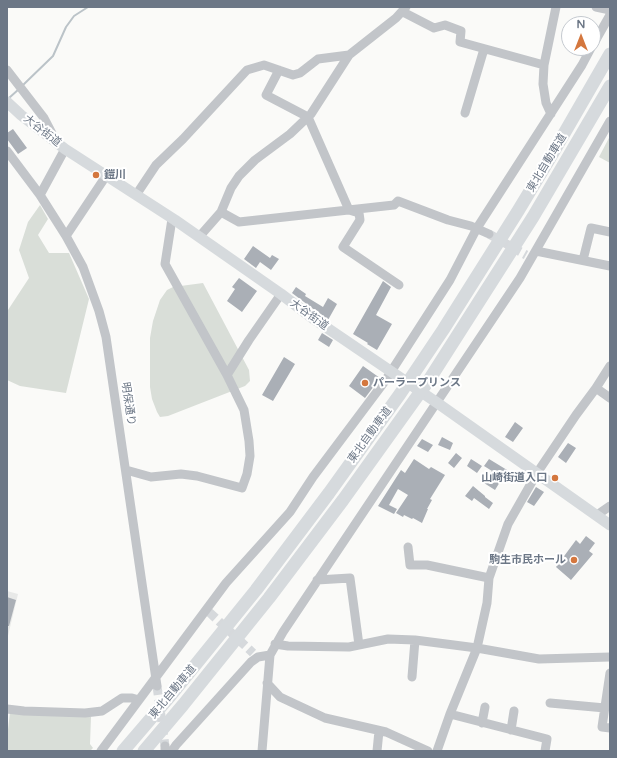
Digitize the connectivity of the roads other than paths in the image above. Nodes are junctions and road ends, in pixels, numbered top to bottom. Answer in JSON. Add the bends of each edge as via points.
{"nodes":[{"id":1,"x":556,"y":7,"type":"edge"},
{"id":2,"x":596,"y":7,"type":"edge"},
{"id":3,"x":405,"y":9,"type":"edge"},
{"id":4,"x":610,"y":10,"type":"edge"},
{"id":5,"x":610,"y":15,"type":"edge"},
{"id":6,"x":601,"y":31,"type":"edge"},
{"id":7,"x":484,"y":48,"type":"junction"},
{"id":8,"x":610,"y":54,"type":"edge"},
{"id":9,"x":349,"y":55,"type":"junction"},
{"id":10,"x":587,"y":56,"type":"edge"},
{"id":11,"x":544,"y":65,"type":"junction"},
{"id":12,"x":7,"y":70,"type":"edge"},
{"id":13,"x":279,"y":70,"type":"junction"},
{"id":14,"x":610,"y":86,"type":"edge"},
{"id":15,"x":8,"y":103,"type":"edge"},
{"id":16,"x":465,"y":113,"type":"dead end"},
{"id":17,"x":551,"y":114,"type":"junction"},
{"id":18,"x":308,"y":117,"type":"junction"},
{"id":19,"x":610,"y":121,"type":"edge"},
{"id":20,"x":61,"y":146,"type":"junction"},
{"id":21,"x":7,"y":150,"type":"edge"},
{"id":22,"x":106,"y":176,"type":"junction"},
{"id":23,"x":40,"y":195,"type":"junction"},
{"id":24,"x":136,"y":196,"type":"junction"},
{"id":25,"x":349,"y":210,"type":"junction"},
{"id":26,"x":221,"y":212,"type":"junction"},
{"id":27,"x":172,"y":219,"type":"junction"},
{"id":28,"x":478,"y":228,"type":"junction"},
{"id":29,"x":610,"y":232,"type":"edge"},
{"id":30,"x":489,"y":234,"type":"tunnel mouth"},
{"id":31,"x":66,"y":236,"type":"junction"},
{"id":32,"x":199,"y":238,"type":"junction"},
{"id":33,"x":531,"y":255,"type":"junction"},
{"id":34,"x":583,"y":260,"type":"junction"},
{"id":35,"x":610,"y":266,"type":"edge"},
{"id":36,"x":399,"y":285,"type":"dead end"},
{"id":37,"x":281,"y":294,"type":"junction"},
{"id":38,"x":610,"y":366,"type":"edge"},
{"id":39,"x":391,"y":371,"type":"junction"},
{"id":40,"x":227,"y":375,"type":"junction"},
{"id":41,"x":596,"y":388,"type":"junction"},
{"id":42,"x":610,"y":398,"type":"edge"},
{"id":43,"x":436,"y":402,"type":"junction"},
{"id":44,"x":126,"y":470,"type":"junction"},
{"id":45,"x":537,"y":473,"type":"junction"},
{"id":46,"x":610,"y":506,"type":"edge"},
{"id":47,"x":597,"y":515,"type":"junction"},
{"id":48,"x":610,"y":525,"type":"edge"},
{"id":49,"x":408,"y":547,"type":"dead end"},
{"id":50,"x":489,"y":578,"type":"junction"},
{"id":51,"x":317,"y":580,"type":"junction"},
{"id":52,"x":415,"y":640,"type":"junction"},
{"id":53,"x":275,"y":644,"type":"junction"},
{"id":54,"x":359,"y":645,"type":"junction"},
{"id":55,"x":477,"y":648,"type":"junction"},
{"id":56,"x":270,"y":655,"type":"junction"},
{"id":57,"x":610,"y":657,"type":"edge"},
{"id":58,"x":610,"y":673,"type":"edge"},
{"id":59,"x":412,"y":677,"type":"dead end"},
{"id":60,"x":157,"y":681,"type":"junction"},
{"id":61,"x":267,"y":682,"type":"junction"},
{"id":62,"x":139,"y":700,"type":"junction"},
{"id":63,"x":550,"y":703,"type":"dead end"},
{"id":64,"x":485,"y":707,"type":"dead end"},
{"id":65,"x":7,"y":708,"type":"edge"},
{"id":66,"x":605,"y":708,"type":"junction"},
{"id":67,"x":514,"y":711,"type":"dead end"},
{"id":68,"x":450,"y":714,"type":"junction"},
{"id":69,"x":482,"y":723,"type":"junction"},
{"id":70,"x":610,"y":728,"type":"edge"},
{"id":71,"x":510,"y":730,"type":"junction"},
{"id":72,"x":379,"y":731,"type":"junction"},
{"id":73,"x":168,"y":749,"type":"edge"},
{"id":74,"x":101,"y":751,"type":"edge"},
{"id":75,"x":123,"y":751,"type":"edge"},
{"id":76,"x":144,"y":751,"type":"edge"},
{"id":77,"x":262,"y":751,"type":"edge"},
{"id":78,"x":377,"y":751,"type":"edge"},
{"id":79,"x":428,"y":751,"type":"edge"},
{"id":80,"x":437,"y":751,"type":"edge"},
{"id":81,"x":545,"y":751,"type":"edge"}],
"edges":[{"from":1,"to":11,"type":"street"},
{"from":2,"to":4,"type":"street"},
{"from":3,"to":7,"type":"street","via":[[434,28],[445,25],[461,31],[460,42]]},
{"from":3,"to":9,"type":"street"},
{"from":5,"to":6,"type":"street"},
{"from":7,"to":11,"type":"street"},
{"from":7,"to":16,"type":"street"},
{"from":8,"to":75,"type":"highway","name":"東北自動車道","via":[[482,270],[400,394],[256,590]]},
{"from":9,"to":13,"type":"street","via":[[318,59],[300,73],[293,75]]},
{"from":9,"to":18,"type":"street"},
{"from":10,"to":17,"type":"street"},
{"from":11,"to":17,"type":"street","via":[[543,84]]},
{"from":12,"to":20,"type":"street","via":[[44,118]]},
{"from":13,"to":18,"type":"street","via":[[266,95]]},
{"from":13,"to":24,"type":"street","via":[[264,65],[247,70],[156,165]]},
{"from":14,"to":76,"type":"highway","name":"東北自動車道","via":[[533,217],[429,380],[269,598]]},
{"from":15,"to":20,"type":"main road","name":"大谷街道"},
{"from":17,"to":28,"type":"street"},
{"from":18,"to":25,"type":"street"},
{"from":18,"to":26,"type":"street","via":[[255,160],[240,176]]},
{"from":19,"to":33,"type":"street"},
{"from":20,"to":22,"type":"main road","name":"大谷街道"},
{"from":20,"to":23,"type":"street"},
{"from":21,"to":23,"type":"street","name":"明保通り"},
{"from":22,"to":24,"type":"main road","name":"大谷街道"},
{"from":22,"to":31,"type":"street"},
{"from":23,"to":31,"type":"street","name":"明保通り"},
{"from":24,"to":27,"type":"main road","name":"大谷街道"},
{"from":25,"to":26,"type":"street","via":[[239,222]]},
{"from":25,"to":28,"type":"street","via":[[394,204],[398,201],[448,220]]},
{"from":25,"to":36,"type":"street","via":[[359,213],[360,220],[343,247]]},
{"from":26,"to":32,"type":"street"},
{"from":27,"to":32,"type":"main road","name":"大谷街道"},
{"from":27,"to":40,"type":"street","via":[[165,264]]},
{"from":28,"to":30,"type":"street"},
{"from":28,"to":39,"type":"street","via":[[450,280]]},
{"from":29,"to":34,"type":"street","via":[[591,228]]},
{"from":31,"to":44,"type":"street","name":"明保通り","via":[[83,268],[106,337]]},
{"from":32,"to":37,"type":"main road","name":"大谷街道"},
{"from":33,"to":34,"type":"street"},
{"from":33,"to":43,"type":"street","via":[[520,278]]},
{"from":34,"to":35,"type":"street"},
{"from":37,"to":39,"type":"main road","name":"大谷街道"},
{"from":37,"to":40,"type":"street"},
{"from":38,"to":41,"type":"street"},
{"from":39,"to":43,"type":"main road","name":"大谷街道"},
{"from":39,"to":60,"type":"street","via":[[290,512],[226,584]]},
{"from":40,"to":44,"type":"street","via":[[244,410],[249,435],[250,456],[242,488],[197,476],[181,474],[151,477]]},
{"from":41,"to":42,"type":"street"},
{"from":41,"to":45,"type":"street"},
{"from":43,"to":45,"type":"main road","name":"大谷街道"},
{"from":43,"to":51,"type":"street"},
{"from":44,"to":60,"type":"street","name":"明保通り"},
{"from":45,"to":47,"type":"main road","name":"大谷街道"},
{"from":45,"to":50,"type":"street","via":[[508,524]]},
{"from":46,"to":47,"type":"street"},
{"from":47,"to":48,"type":"main road","name":"大谷街道"},
{"from":49,"to":50,"type":"street","via":[[410,565],[427,565]]},
{"from":50,"to":55,"type":"street","via":[[487,603]]},
{"from":51,"to":53,"type":"street"},
{"from":51,"to":54,"type":"street","via":[[350,578]]},
{"from":52,"to":54,"type":"street","via":[[388,639]]},
{"from":52,"to":55,"type":"street"},
{"from":52,"to":59,"type":"street"},
{"from":53,"to":54,"type":"street","via":[[349,647]]},
{"from":53,"to":56,"type":"street"},
{"from":55,"to":57,"type":"street","via":[[539,659]]},
{"from":55,"to":68,"type":"street"},
{"from":56,"to":61,"type":"street"},
{"from":56,"to":73,"type":"street","via":[[256,655],[176,745]]},
{"from":58,"to":66,"type":"street"},
{"from":60,"to":62,"type":"street"},
{"from":61,"to":72,"type":"street","via":[[280,697],[326,718]]},
{"from":61,"to":77,"type":"street"},
{"from":62,"to":65,"type":"street","via":[[122,698],[102,711],[85,713]]},
{"from":62,"to":74,"type":"street"},
{"from":63,"to":66,"type":"street"},
{"from":64,"to":69,"type":"street"},
{"from":66,"to":70,"type":"street","via":[[602,727]]},
{"from":67,"to":71,"type":"street"},
{"from":68,"to":69,"type":"street"},
{"from":68,"to":80,"type":"street"},
{"from":69,"to":71,"type":"street"},
{"from":71,"to":81,"type":"street","via":[[547,739]]},
{"from":72,"to":78,"type":"street"},
{"from":72,"to":79,"type":"street"}]}
